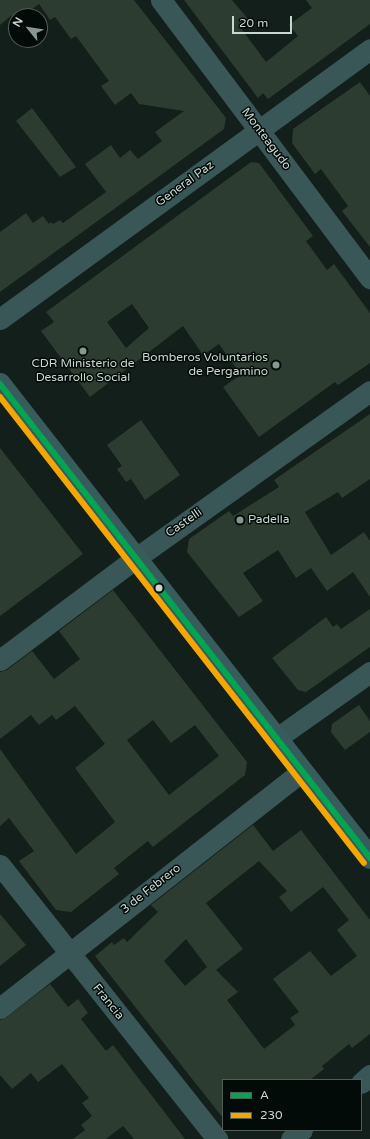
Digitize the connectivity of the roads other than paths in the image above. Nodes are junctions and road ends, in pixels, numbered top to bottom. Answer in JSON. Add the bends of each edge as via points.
{"nodes":[{"id":1,"x":161,"y":0,"type":"edge"},
{"id":2,"x":370,"y":49,"type":"edge"},
{"id":3,"x":259,"y":129,"type":"junction"},
{"id":4,"x":370,"y":278,"type":"edge"},
{"id":5,"x":0,"y":319,"type":"edge"},
{"id":6,"x":0,"y":384,"type":"edge"},
{"id":7,"x":370,"y":391,"type":"edge"},
{"id":8,"x":136,"y":558,"type":"junction"},
{"id":9,"x":0,"y":660,"type":"edge"},
{"id":10,"x":370,"y":672,"type":"edge"},
{"id":11,"x":277,"y":738,"type":"junction"},
{"id":12,"x":302,"y":771,"type":"junction"},
{"id":13,"x":370,"y":858,"type":"edge"},
{"id":14,"x":0,"y":865,"type":"edge"},
{"id":15,"x":69,"y":952,"type":"junction"},
{"id":16,"x":0,"y":1008,"type":"edge"},
{"id":17,"x":370,"y":1075,"type":"edge"},
{"id":18,"x":362,"y":1081,"type":"edge"},
{"id":19,"x":301,"y":1131,"type":"edge"},
{"id":20,"x":217,"y":1139,"type":"edge"},
{"id":21,"x":291,"y":1139,"type":"edge"}],
"edges":[{"from":1,"to":3,"type":"street","name":"Monteagudo"},
{"from":2,"to":3,"type":"street","name":"General Paz"},
{"from":3,"to":4,"type":"street","name":"Monteagudo"},
{"from":3,"to":5,"type":"street","name":"General Paz"},
{"from":6,"to":8,"type":"main road"},
{"from":7,"to":8,"type":"street","name":"Castelli"},
{"from":8,"to":9,"type":"street","name":"Castelli"},
{"from":8,"to":11,"type":"main road"},
{"from":10,"to":11,"type":"street"},
{"from":11,"to":12,"type":"main road"},
{"from":12,"to":13,"type":"main road"},
{"from":12,"to":15,"type":"street","name":"3 de Febrero"},
{"from":14,"to":15,"type":"street","name":"Francia"},
{"from":15,"to":16,"type":"street","name":"3 de Febrero"},
{"from":15,"to":20,"type":"street","name":"Francia"},
{"from":17,"to":18,"type":"street"},
{"from":19,"to":21,"type":"street"}]}
